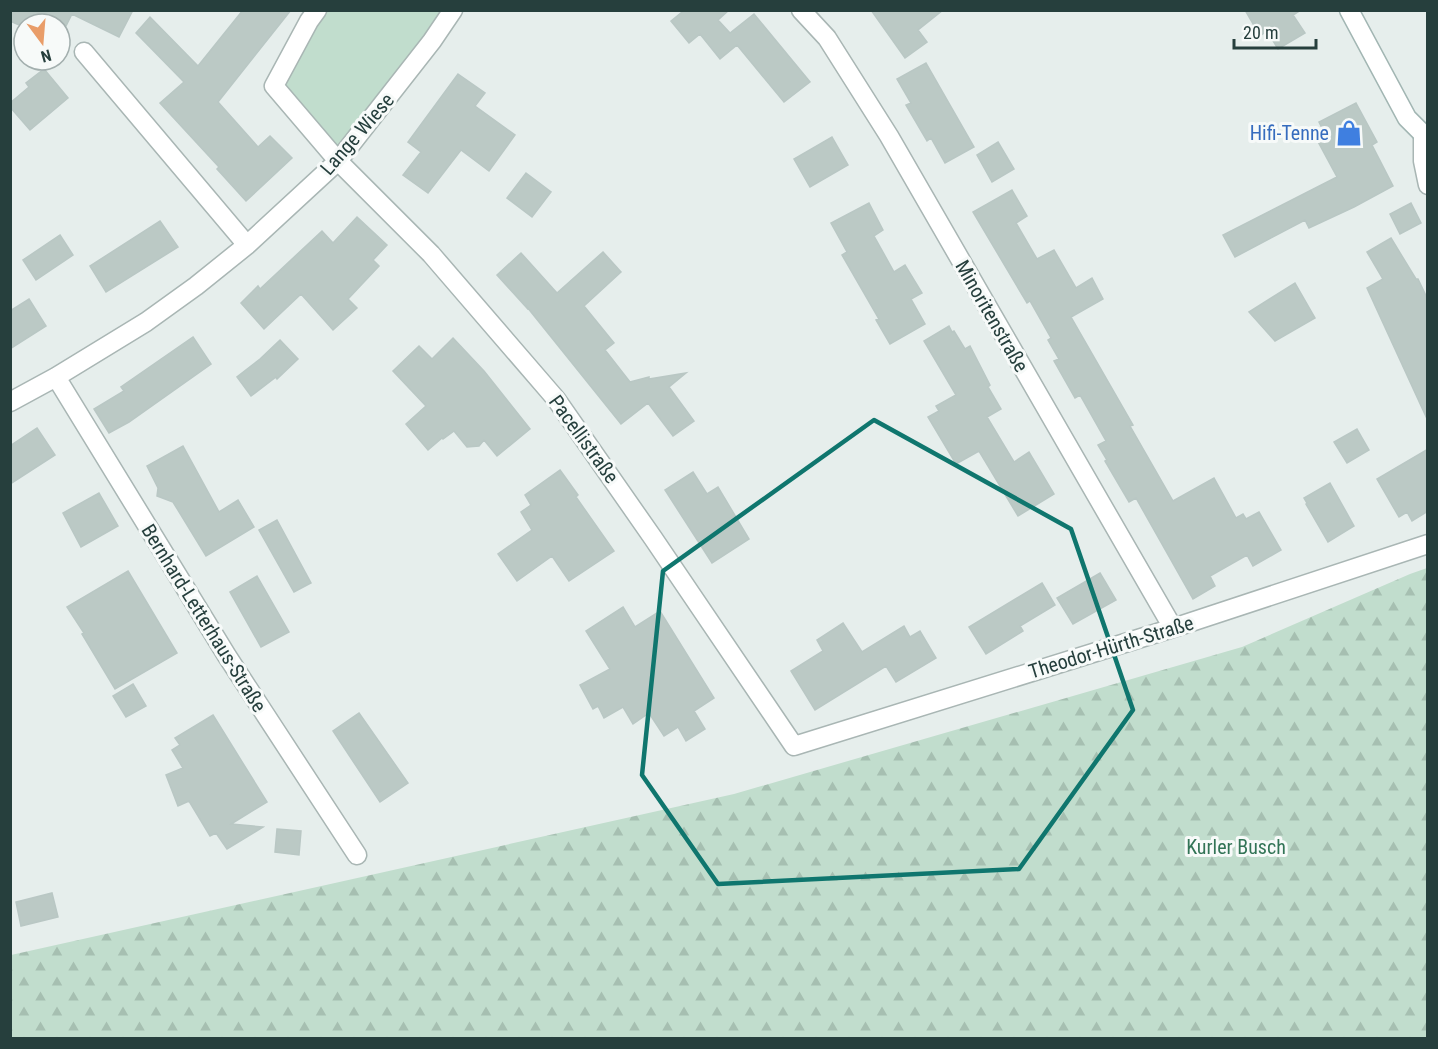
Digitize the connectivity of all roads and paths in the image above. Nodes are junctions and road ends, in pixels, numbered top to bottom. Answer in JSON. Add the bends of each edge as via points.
{"nodes":[{"id":1,"x":317,"y":10,"type":"edge"},
{"id":2,"x":453,"y":10,"type":"edge"},
{"id":3,"x":801,"y":10,"type":"edge"},
{"id":4,"x":1349,"y":10,"type":"edge"},
{"id":5,"x":84,"y":52,"type":"dead end"},
{"id":6,"x":1425,"y":135,"type":"edge"},
{"id":7,"x":338,"y":161,"type":"junction"},
{"id":8,"x":1428,"y":185,"type":"edge"},
{"id":9,"x":247,"y":245,"type":"junction"},
{"id":10,"x":56,"y":377,"type":"junction"},
{"id":11,"x":10,"y":402,"type":"edge"},
{"id":12,"x":1428,"y":544,"type":"edge"},
{"id":13,"x":1173,"y":628,"type":"junction"},
{"id":14,"x":794,"y":746,"type":"joint"},
{"id":15,"x":357,"y":855,"type":"dead end"}],
"edges":[{"from":1,"to":7,"type":"street","name":"Pacellistraße","via":[[274,86]]},
{"from":2,"to":7,"type":"street","name":"Lange Wiese"},
{"from":3,"to":13,"type":"street","name":"Minoritenstraße","via":[[827,38],[889,136]]},
{"from":4,"to":6,"type":"street","via":[[1407,118]]},
{"from":5,"to":9,"type":"street"},
{"from":6,"to":8,"type":"street","via":[[1423,161]]},
{"from":7,"to":9,"type":"street","name":"Lange Wiese"},
{"from":7,"to":14,"type":"street","name":"Pacellistraße","via":[[431,254],[556,399]]},
{"from":9,"to":10,"type":"street","name":"Lange Wiese","via":[[146,322]]},
{"from":10,"to":11,"type":"street","name":"Lange Wiese"},
{"from":10,"to":15,"type":"street","name":"Bernhard-Letterhaus-Straße","via":[[227,656]]},
{"from":12,"to":13,"type":"street","name":"Theodor-Hürth-Straße"},
{"from":13,"to":14,"type":"street","name":"Theodor-Hürth-Straße"}]}
